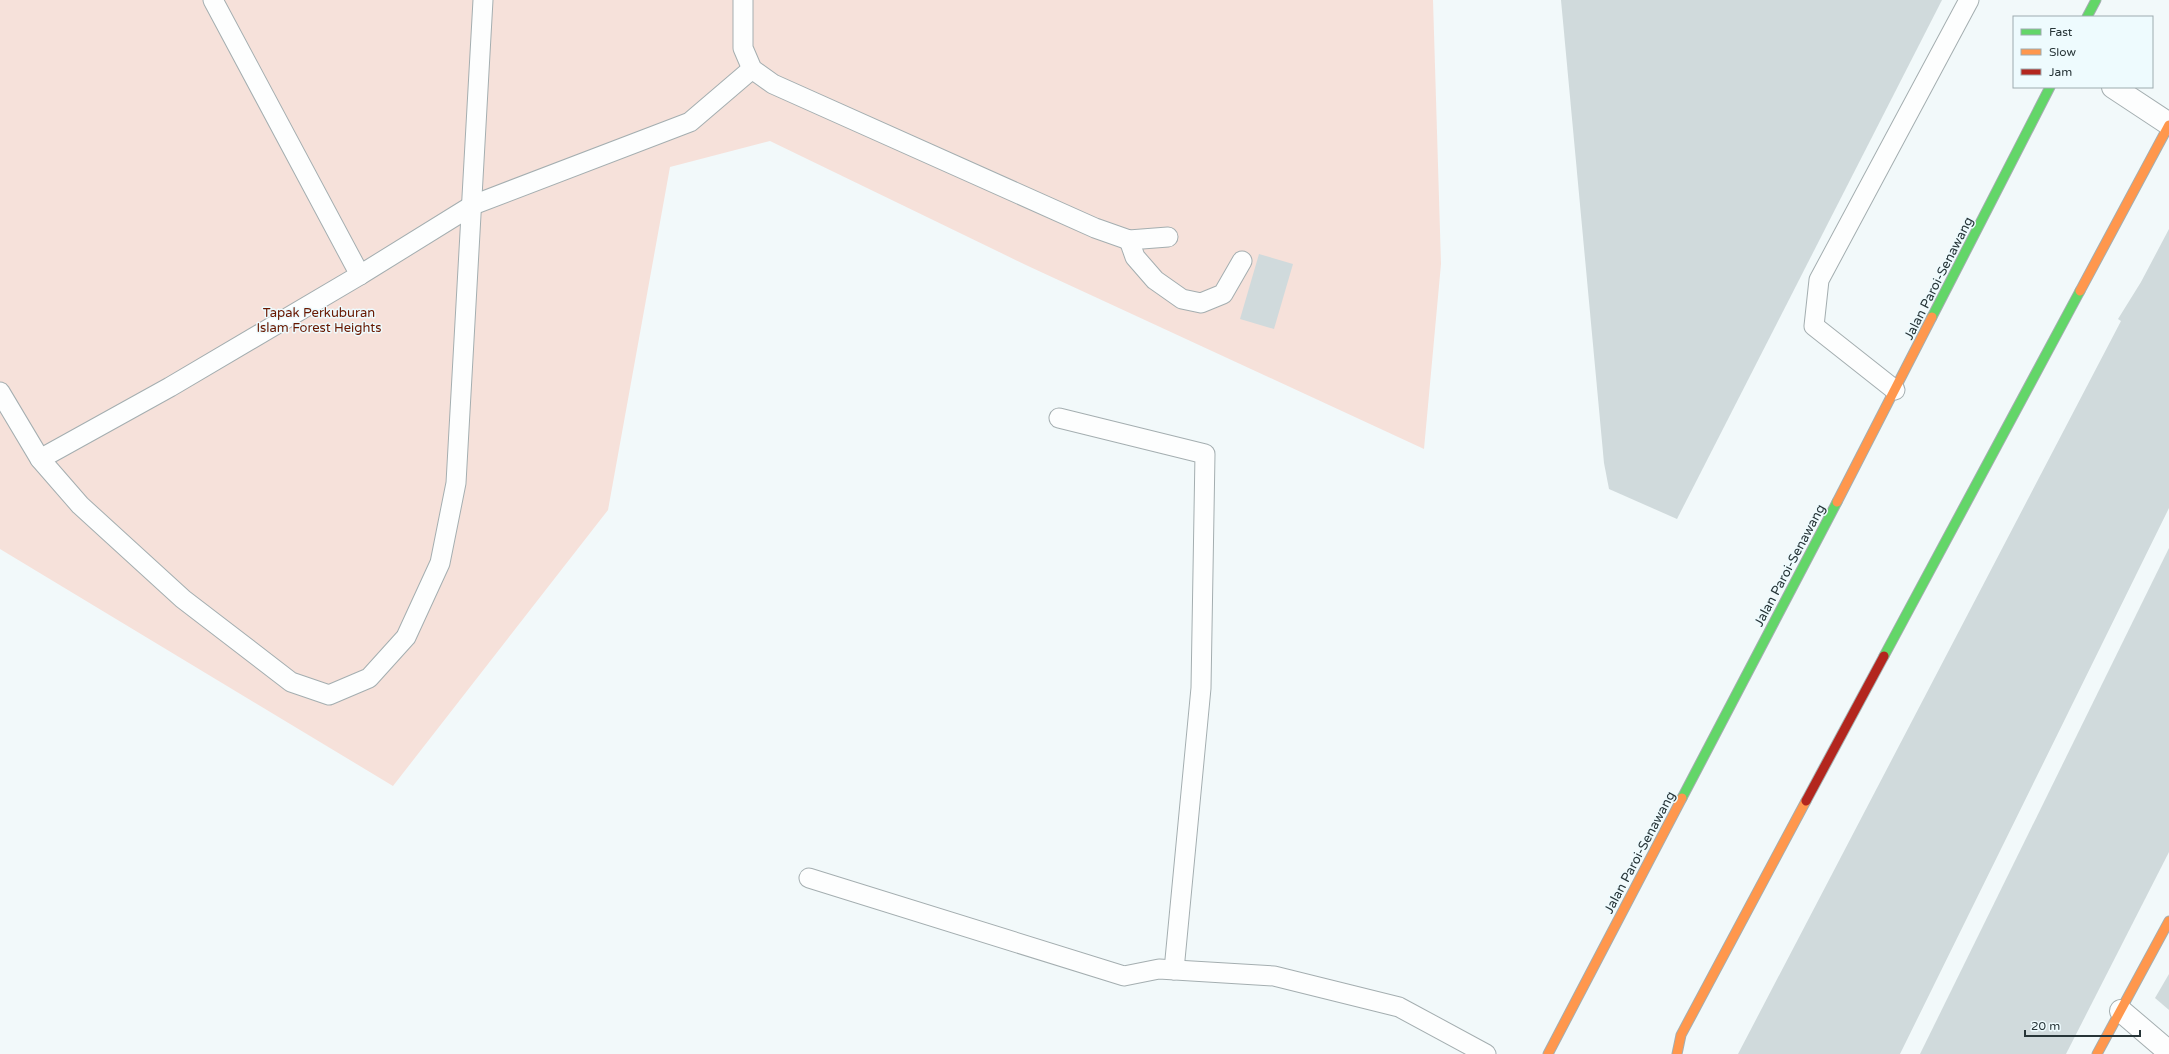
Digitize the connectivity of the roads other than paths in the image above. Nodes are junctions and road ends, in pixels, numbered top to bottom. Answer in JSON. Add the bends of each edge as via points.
{"nodes":[{"id":1,"x":212,"y":0,"type":"edge"},
{"id":2,"x":483,"y":0,"type":"edge"},
{"id":3,"x":743,"y":0,"type":"edge"},
{"id":4,"x":1969,"y":0,"type":"edge"},
{"id":5,"x":2096,"y":0,"type":"edge"},
{"id":6,"x":2088,"y":16,"type":"edge"},
{"id":7,"x":752,"y":69,"type":"junction"},
{"id":8,"x":2049,"y":88,"type":"edge"},
{"id":9,"x":2114,"y":88,"type":"edge"},
{"id":10,"x":2169,"y":124,"type":"edge"},
{"id":11,"x":473,"y":205,"type":"junction"},
{"id":12,"x":1168,"y":238,"type":"dead end"},
{"id":13,"x":1129,"y":240,"type":"junction"},
{"id":14,"x":1242,"y":262,"type":"dead end"},
{"id":15,"x":360,"y":275,"type":"junction"},
{"id":16,"x":1895,"y":390,"type":"junction"},
{"id":17,"x":0,"y":392,"type":"edge"},
{"id":18,"x":1059,"y":418,"type":"dead end"},
{"id":19,"x":40,"y":460,"type":"junction"},
{"id":20,"x":809,"y":878,"type":"dead end"},
{"id":21,"x":2169,"y":921,"type":"edge"},
{"id":22,"x":1174,"y":970,"type":"junction"},
{"id":23,"x":2121,"y":1011,"type":"junction"},
{"id":24,"x":2169,"y":1052,"type":"edge"},
{"id":25,"x":1486,"y":1054,"type":"edge"},
{"id":26,"x":1548,"y":1054,"type":"edge"},
{"id":27,"x":1677,"y":1054,"type":"edge"},
{"id":28,"x":2097,"y":1054,"type":"edge"}],
"edges":[{"from":1,"to":15,"type":"lane"},
{"from":2,"to":11,"type":"lane"},
{"from":3,"to":7,"type":"lane","via":[[743,48]]},
{"from":4,"to":16,"type":"lane","via":[[1819,280],[1814,326]]},
{"from":5,"to":6,"type":"street"},
{"from":7,"to":11,"type":"lane","via":[[690,122]]},
{"from":7,"to":13,"type":"lane","via":[[772,84],[1095,228]]},
{"from":8,"to":16,"type":"street","name":"Jalan Paroi-Senawang"},
{"from":9,"to":10,"type":"street"},
{"from":10,"to":27,"type":"street","via":[[1685,1028]]},
{"from":11,"to":15,"type":"lane"},
{"from":11,"to":19,"type":"lane","via":[[456,484],[440,564],[406,637],[370,678],[329,695],[291,682],[183,599],[80,505]]},
{"from":12,"to":13,"type":"lane"},
{"from":13,"to":14,"type":"lane","via":[[1135,257],[1155,280],[1182,299],[1201,303],[1223,294]]},
{"from":15,"to":19,"type":"lane"},
{"from":16,"to":26,"type":"street","name":"Jalan Paroi-Senawang"},
{"from":17,"to":19,"type":"lane"},
{"from":18,"to":22,"type":"lane","via":[[1205,454],[1200,688]]},
{"from":20,"to":22,"type":"lane","via":[[1124,976],[1159,969]]},
{"from":21,"to":23,"type":"street"},
{"from":22,"to":25,"type":"lane","via":[[1274,976],[1399,1008]]},
{"from":23,"to":24,"type":"street"},
{"from":23,"to":28,"type":"street"}]}
